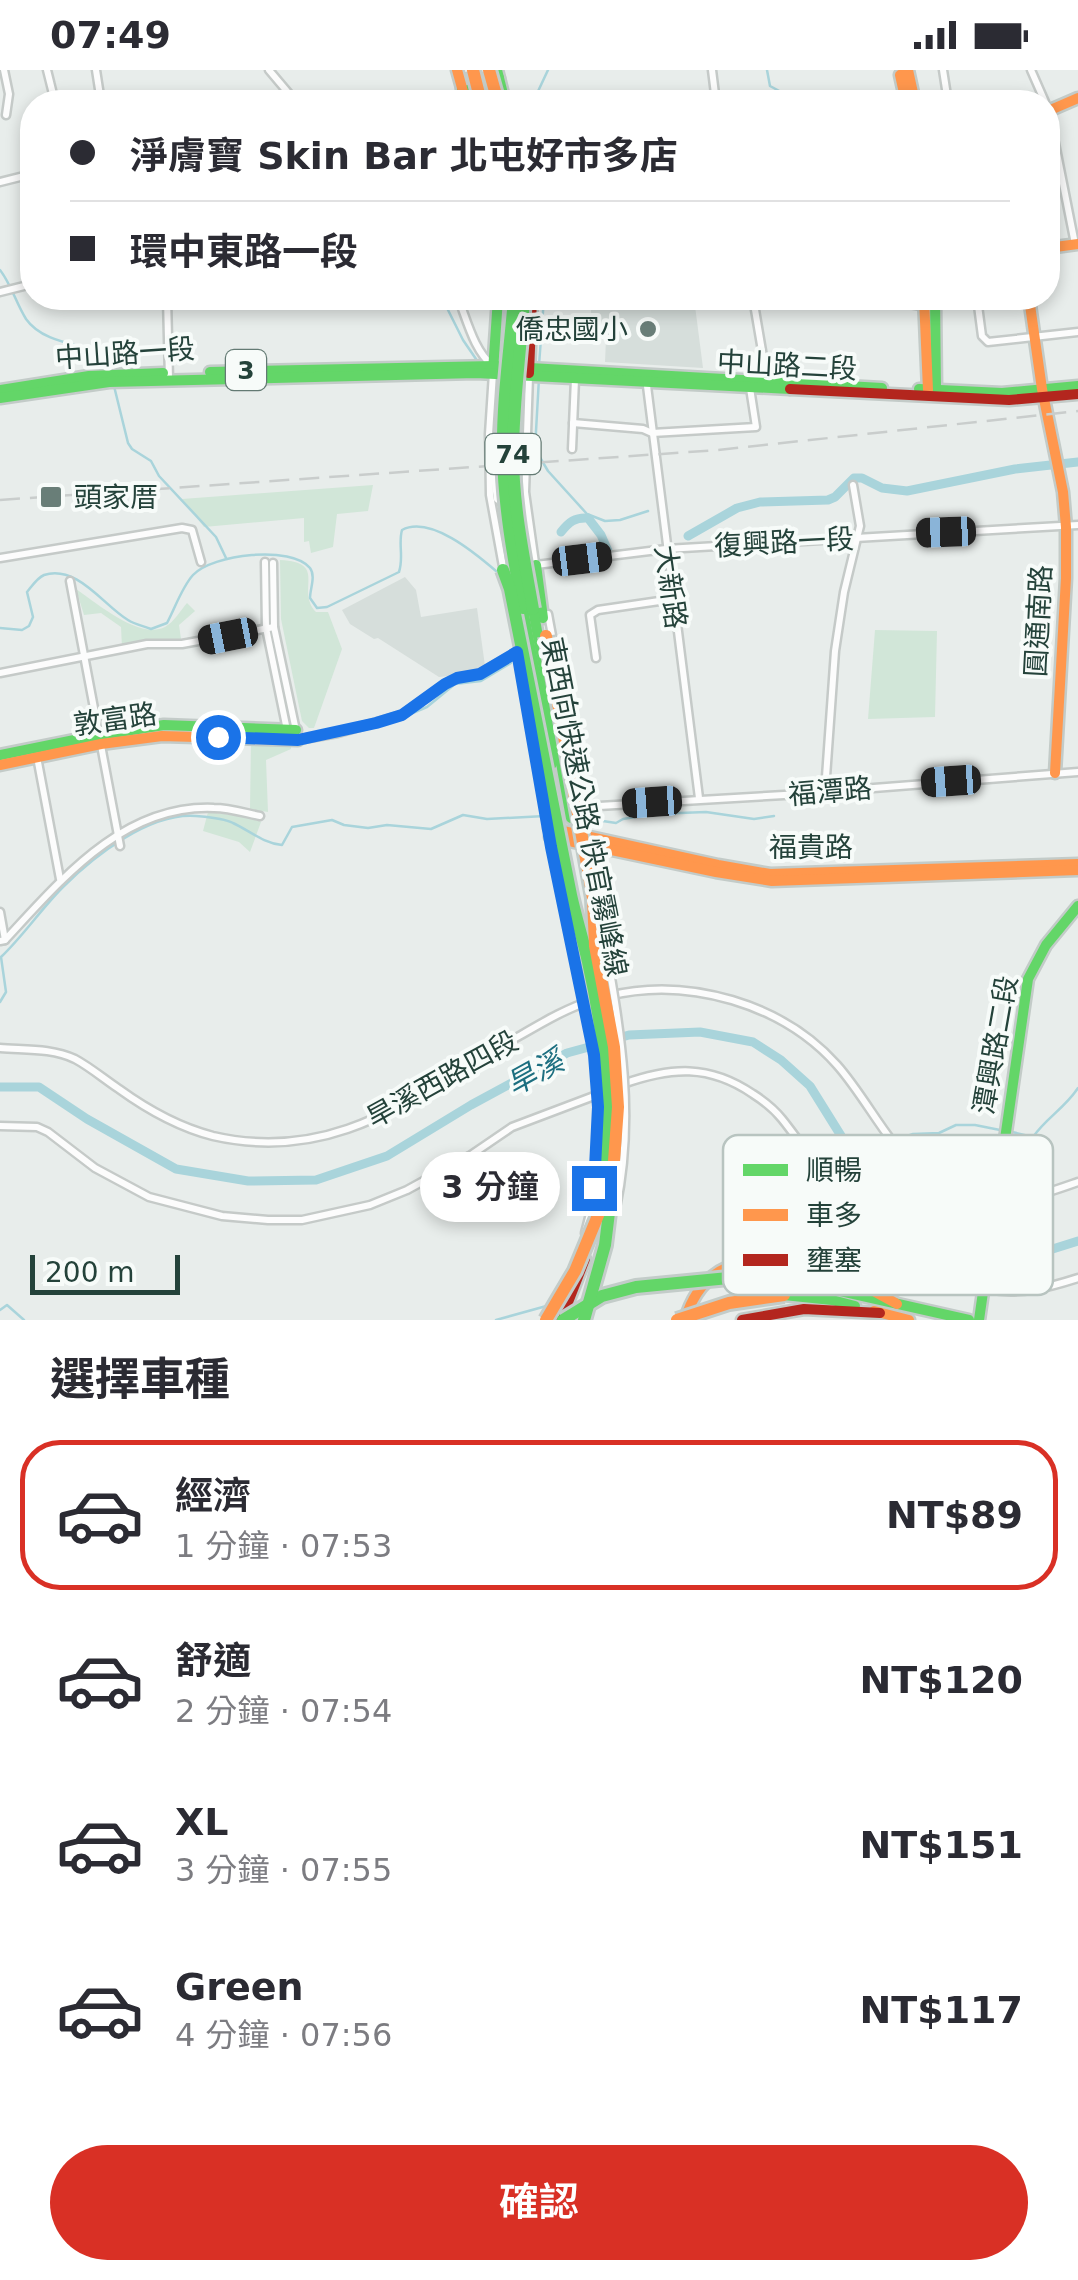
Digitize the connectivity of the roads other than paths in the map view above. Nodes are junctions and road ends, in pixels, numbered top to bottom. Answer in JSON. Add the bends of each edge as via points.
{"nodes":[{"id":1,"x":4,"y":70,"type":"edge"},
{"id":2,"x":269,"y":70,"type":"edge"},
{"id":3,"x":492,"y":72,"type":"edge"},
{"id":4,"x":286,"y":90,"type":"edge"},
{"id":5,"x":468,"y":90,"type":"edge"},
{"id":6,"x":903,"y":90,"type":"edge"},
{"id":7,"x":912,"y":90,"type":"edge"},
{"id":8,"x":6,"y":115,"type":"dead end"},
{"id":9,"x":1060,"y":169,"type":"edge"},
{"id":10,"x":1076,"y":244,"type":"edge"},
{"id":11,"x":167,"y":310,"type":"edge"},
{"id":12,"x":463,"y":310,"type":"edge"},
{"id":13,"x":497,"y":310,"type":"edge"},
{"id":14,"x":513,"y":310,"type":"edge"},
{"id":15,"x":523,"y":310,"type":"edge"},
{"id":16,"x":532,"y":310,"type":"edge"},
{"id":17,"x":755,"y":310,"type":"edge"},
{"id":18,"x":930,"y":310,"type":"edge"},
{"id":19,"x":978,"y":310,"type":"edge"},
{"id":20,"x":1031,"y":310,"type":"edge"},
{"id":21,"x":1078,"y":332,"type":"edge"},
{"id":22,"x":1034,"y":337,"type":"junction"},
{"id":23,"x":493,"y":370,"type":"junction"},
{"id":24,"x":529,"y":372,"type":"junction"},
{"id":25,"x":169,"y":376,"type":"junction"},
{"id":26,"x":646,"y":379,"type":"junction"},
{"id":27,"x":575,"y":380,"type":"junction"},
{"id":28,"x":768,"y":382,"type":"junction"},
{"id":29,"x":1078,"y":386,"type":"edge"},
{"id":30,"x":750,"y":388,"type":"junction"},
{"id":31,"x":0,"y":390,"type":"edge"},
{"id":32,"x":932,"y":390,"type":"junction"},
{"id":33,"x":1043,"y":393,"type":"junction"},
{"id":34,"x":1078,"y":394,"type":"edge"},
{"id":35,"x":0,"y":398,"type":"edge"},
{"id":36,"x":573,"y":423,"type":"junction"},
{"id":37,"x":652,"y":433,"type":"junction"},
{"id":38,"x":572,"y":449,"type":"dead end"},
{"id":39,"x":490,"y":457,"type":"junction"},
{"id":40,"x":853,"y":485,"type":"dead end"},
{"id":41,"x":525,"y":492,"type":"junction"},
{"id":42,"x":1072,"y":526,"type":"edge"},
{"id":43,"x":858,"y":538,"type":"junction"},
{"id":44,"x":666,"y":549,"type":"junction"},
{"id":45,"x":0,"y":558,"type":"edge"},
{"id":46,"x":200,"y":562,"type":"dead end"},
{"id":47,"x":269,"y":562,"type":"dead end"},
{"id":48,"x":536,"y":566,"type":"junction"},
{"id":49,"x":503,"y":570,"type":"junction"},
{"id":50,"x":70,"y":581,"type":"dead end"},
{"id":51,"x":673,"y":600,"type":"junction"},
{"id":52,"x":270,"y":627,"type":"junction"},
{"id":53,"x":517,"y":652,"type":"junction"},
{"id":54,"x":83,"y":657,"type":"junction"},
{"id":55,"x":596,"y":658,"type":"dead end"},
{"id":56,"x":0,"y":673,"type":"edge"},
{"id":57,"x":292,"y":735,"type":"junction"},
{"id":58,"x":100,"y":739,"type":"junction"},
{"id":59,"x":0,"y":755,"type":"edge"},
{"id":60,"x":36,"y":757,"type":"junction"},
{"id":61,"x":0,"y":765,"type":"edge"},
{"id":62,"x":1078,"y":772,"type":"edge"},
{"id":63,"x":1055,"y":773,"type":"junction"},
{"id":64,"x":825,"y":791,"type":"junction"},
{"id":65,"x":699,"y":798,"type":"junction"},
{"id":66,"x":582,"y":807,"type":"junction"},
{"id":67,"x":260,"y":816,"type":"dead end"},
{"id":68,"x":549,"y":832,"type":"junction"},
{"id":69,"x":118,"y":836,"type":"junction"},
{"id":70,"x":588,"y":840,"type":"junction"},
{"id":71,"x":120,"y":846,"type":"dead end"},
{"id":72,"x":1078,"y":867,"type":"edge"},
{"id":73,"x":60,"y":880,"type":"junction"},
{"id":74,"x":1078,"y":906,"type":"edge"},
{"id":75,"x":0,"y":912,"type":"edge"},
{"id":76,"x":584,"y":934,"type":"junction"},
{"id":77,"x":3,"y":941,"type":"edge"},
{"id":78,"x":596,"y":946,"type":"junction"},
{"id":79,"x":0,"y":1048,"type":"edge"},
{"id":80,"x":614,"y":1087,"type":"junction"},
{"id":81,"x":614,"y":1100,"type":"dead end"},
{"id":82,"x":0,"y":1126,"type":"edge"},
{"id":83,"x":794,"y":1135,"type":"edge"},
{"id":84,"x":889,"y":1135,"type":"edge"},
{"id":85,"x":1006,"y":1135,"type":"edge"},
{"id":86,"x":1078,"y":1182,"type":"edge"},
{"id":87,"x":1053,"y":1191,"type":"edge"},
{"id":88,"x":604,"y":1211,"type":"junction"},
{"id":89,"x":723,"y":1269,"type":"edge"},
{"id":90,"x":723,"y":1278,"type":"edge"},
{"id":91,"x":1078,"y":1278,"type":"edge"},
{"id":92,"x":1053,"y":1284,"type":"edge"},
{"id":93,"x":857,"y":1295,"type":"edge"},
{"id":94,"x":881,"y":1295,"type":"edge"},
{"id":95,"x":982,"y":1295,"type":"edge"},
{"id":96,"x":897,"y":1304,"type":"junction"},
{"id":97,"x":880,"y":1312,"type":"junction"},
{"id":98,"x":546,"y":1320,"type":"edge"},
{"id":99,"x":560,"y":1320,"type":"edge"},
{"id":100,"x":578,"y":1320,"type":"edge"},
{"id":101,"x":681,"y":1320,"type":"edge"},
{"id":102,"x":742,"y":1320,"type":"edge"},
{"id":103,"x":909,"y":1320,"type":"edge"},
{"id":104,"x":969,"y":1320,"type":"edge"},
{"id":105,"x":978,"y":1320,"type":"edge"}],
"edges":[{"from":1,"to":8,"type":"street"},
{"from":2,"to":4,"type":"street"},
{"from":3,"to":5,"type":"main road","via":[[495,83]]},
{"from":6,"to":7,"type":"main road","via":[[900,75],[908,70]]},
{"from":9,"to":10,"type":"street"},
{"from":11,"to":25,"type":"street"},
{"from":12,"to":23,"type":"street"},
{"from":13,"to":23,"type":"main road"},
{"from":14,"to":76,"type":"main road","name":"東西向快速公路 快官霧峰線","number":"74","bridge":true,"via":[[503,422],[506,510]]},
{"from":15,"to":78,"type":"main road","name":"東西向快速公路 快官霧峰線","number":"74","bridge":true,"via":[[515,500]]},
{"from":16,"to":24,"type":"main road"},
{"from":17,"to":28,"type":"street"},
{"from":18,"to":32,"type":"main road"},
{"from":19,"to":22,"type":"street","via":[[988,342]]},
{"from":20,"to":22,"type":"main road","name":"圓通南路"},
{"from":21,"to":22,"type":"street"},
{"from":22,"to":33,"type":"main road","name":"圓通南路"},
{"from":23,"to":24,"type":"main road","name":"中山路二段","number":"3"},
{"from":23,"to":25,"type":"main road","name":"中山路一段","number":"3"},
{"from":23,"to":39,"type":"street"},
{"from":24,"to":26,"type":"main road","name":"中山路二段","number":"3"},
{"from":24,"to":27,"type":"main road","name":"中山路二段","number":"3"},
{"from":24,"to":41,"type":"street"},
{"from":25,"to":31,"type":"main road","name":"中山路一段","number":"3","via":[[89,376]]},
{"from":25,"to":35,"type":"main road","name":"中山路一段","number":"3"},
{"from":26,"to":27,"type":"main road","name":"中山路二段","number":"3"},
{"from":26,"to":28,"type":"main road","name":"中山路二段","number":"3"},
{"from":26,"to":30,"type":"main road","name":"中山路二段","number":"3"},
{"from":26,"to":37,"type":"street","name":"大新路"},
{"from":27,"to":36,"type":"street"},
{"from":28,"to":32,"type":"main road","name":"中山路二段","number":"3"},
{"from":29,"to":33,"type":"main road","name":"中山路二段","number":"3"},
{"from":30,"to":33,"type":"main road","name":"中山路二段","number":"3","via":[[1009,400]]},
{"from":30,"to":37,"type":"street","via":[[756,427]]},
{"from":32,"to":33,"type":"main road","name":"中山路二段","number":"3"},
{"from":33,"to":34,"type":"main road","name":"中山路二段","number":"3"},
{"from":33,"to":42,"type":"main road","name":"圓通南路"},
{"from":36,"to":37,"type":"street"},
{"from":36,"to":38,"type":"street"},
{"from":37,"to":44,"type":"street","name":"大新路"},
{"from":39,"to":41,"type":"street","via":[[499,501]]},
{"from":39,"to":49,"type":"street"},
{"from":40,"to":43,"type":"street"},
{"from":41,"to":48,"type":"street"},
{"from":42,"to":43,"type":"street","name":"復興路一段"},
{"from":42,"to":63,"type":"main road","name":"圓通南路"},
{"from":43,"to":44,"type":"street","name":"復興路一段"},
{"from":43,"to":64,"type":"street","via":[[835,652]]},
{"from":44,"to":48,"type":"street","name":"復興路一段"},
{"from":44,"to":51,"type":"street","name":"大新路"},
{"from":45,"to":46,"type":"street","via":[[182,528],[192,530]]},
{"from":47,"to":52,"type":"street"},
{"from":48,"to":49,"type":"street","name":"復興路一段"},
{"from":48,"to":66,"type":"street"},
{"from":48,"to":78,"type":"main road","bridge":true},
{"from":49,"to":53,"type":"street"},
{"from":49,"to":76,"type":"main road","number":"74","bridge":true,"via":[[572,904]]},
{"from":50,"to":54,"type":"street"},
{"from":51,"to":55,"type":"street","via":[[590,616]]},
{"from":51,"to":65,"type":"street","name":"大新路"},
{"from":52,"to":54,"type":"street"},
{"from":52,"to":57,"type":"street"},
{"from":53,"to":57,"type":"street","via":[[480,674],[445,684],[402,715]]},
{"from":53,"to":68,"type":"street"},
{"from":54,"to":56,"type":"street"},
{"from":54,"to":58,"type":"street"},
{"from":57,"to":58,"type":"main road","name":"敦富路","via":[[164,724]]},
{"from":58,"to":59,"type":"main road","name":"敦富路"},
{"from":58,"to":60,"type":"main road","name":"敦富路"},
{"from":58,"to":69,"type":"street"},
{"from":60,"to":61,"type":"main road","name":"敦富路"},
{"from":60,"to":73,"type":"street"},
{"from":62,"to":63,"type":"street","name":"福潭路"},
{"from":63,"to":64,"type":"street","name":"福潭路"},
{"from":64,"to":65,"type":"street","name":"福潭路"},
{"from":65,"to":66,"type":"street","name":"福潭路"},
{"from":66,"to":70,"type":"street"},
{"from":67,"to":69,"type":"street","via":[[180,810]]},
{"from":68,"to":70,"type":"main road","name":"福貴路"},
{"from":68,"to":88,"type":"street","bridge":true,"via":[[594,1055]]},
{"from":69,"to":71,"type":"street"},
{"from":69,"to":73,"type":"street"},
{"from":70,"to":72,"type":"main road","name":"福貴路","via":[[772,880]]},
{"from":70,"to":88,"type":"street","bridge":true,"via":[[626,1077],[626,1132]]},
{"from":73,"to":77,"type":"street"},
{"from":74,"to":85,"type":"main road","name":"潭興路二段","via":[[1028,979]]},
{"from":75,"to":77,"type":"street"},
{"from":76,"to":88,"type":"main road","name":"東西向快速公路 快官霧峰線","number":"74","bridge":true,"via":[[605,1050]]},
{"from":78,"to":88,"type":"main road","name":"東西向快速公路 快官霧峰線","number":"74","bridge":true,"via":[[618,1106]]},
{"from":79,"to":84,"type":"street","name":"旱溪西路四段","via":[[75,1060],[155,1114],[195,1131],[290,1143],[377,1117],[577,1006],[634,990],[693,993],[745,1004],[808,1037]]},
{"from":80,"to":81,"type":"street"},
{"from":80,"to":82,"type":"street","via":[[512,1127],[407,1190],[302,1220],[222,1216],[149,1198],[48,1132]]},
{"from":80,"to":83,"type":"street","via":[[654,1074],[700,1072],[737,1083]]},
{"from":86,"to":87,"type":"street"},
{"from":88,"to":98,"type":"main road","bridge":true},
{"from":88,"to":99,"type":"main road","name":"東西向快速公路 快官霧峰線","number":"74","bridge":true},
{"from":88,"to":100,"type":"main road","bridge":true,"via":[[605,1246]]},
{"from":89,"to":101,"type":"main road","bridge":true,"via":[[707,1278]]},
{"from":90,"to":99,"type":"main road","bridge":true,"via":[[614,1292]]},
{"from":91,"to":92,"type":"street"},
{"from":93,"to":96,"type":"main road","bridge":true},
{"from":94,"to":96,"type":"main road","bridge":true},
{"from":95,"to":105,"type":"main road","name":"潭興路二段"},
{"from":96,"to":104,"type":"main road"},
{"from":97,"to":101,"type":"main road","bridge":true,"via":[[784,1296],[725,1304]]},
{"from":97,"to":102,"type":"main road","via":[[804,1309]]},
{"from":97,"to":103,"type":"main road"}]}
